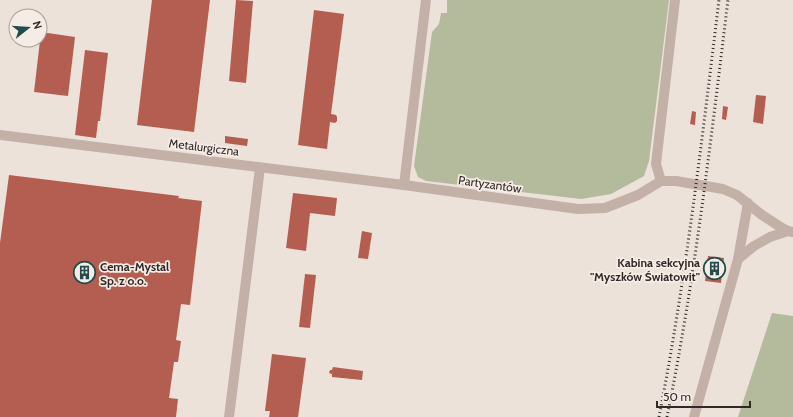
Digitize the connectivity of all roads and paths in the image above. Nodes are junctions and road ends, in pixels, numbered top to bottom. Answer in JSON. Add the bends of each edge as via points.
{"nodes":[{"id":1,"x":426,"y":0,"type":"edge"},
{"id":2,"x":675,"y":0,"type":"edge"},
{"id":3,"x":0,"y":135,"type":"edge"},
{"id":4,"x":260,"y":168,"type":"junction"},
{"id":5,"x":661,"y":181,"type":"junction"},
{"id":6,"x":404,"y":185,"type":"junction"},
{"id":7,"x":748,"y":203,"type":"junction"},
{"id":8,"x":791,"y":232,"type":"edge"},
{"id":9,"x":738,"y":259,"type":"junction"},
{"id":10,"x":229,"y":417,"type":"edge"},
{"id":11,"x":694,"y":417,"type":"edge"}],
"edges":[{"from":1,"to":6,"type":"street"},
{"from":2,"to":5,"type":"street","via":[[656,164]]},
{"from":3,"to":4,"type":"street","name":"Metalurgiczna"},
{"from":4,"to":6,"type":"street","name":"Metalurgiczna"},
{"from":4,"to":10,"type":"street"},
{"from":5,"to":6,"type":"street","name":"Partyzantów","via":[[638,195],[606,208],[578,209]]},
{"from":5,"to":7,"type":"street","via":[[723,189],[737,194]]},
{"from":7,"to":8,"type":"street","via":[[762,215]]},
{"from":7,"to":9,"type":"street"},
{"from":8,"to":9,"type":"street","via":[[770,237]]},
{"from":9,"to":11,"type":"street"}]}
